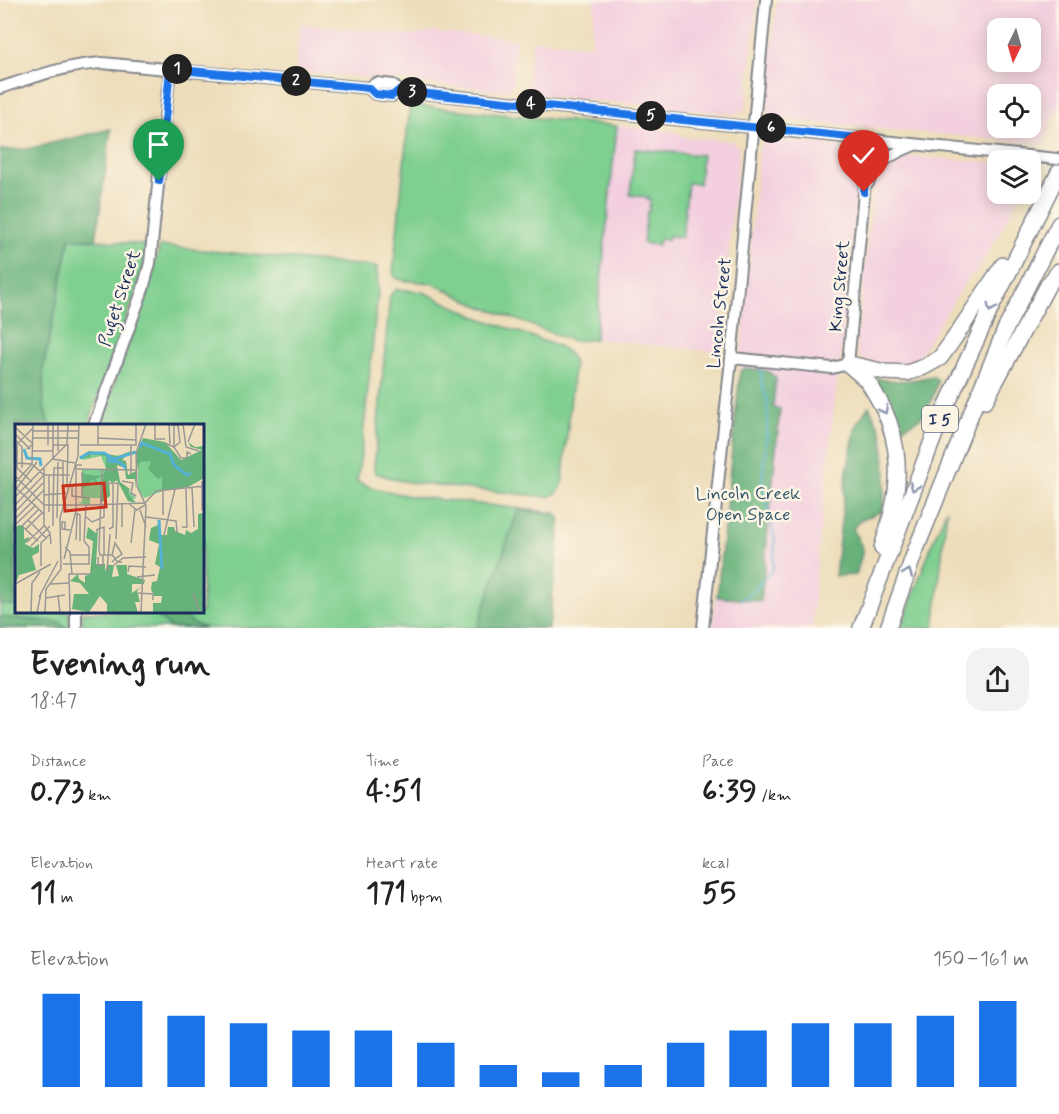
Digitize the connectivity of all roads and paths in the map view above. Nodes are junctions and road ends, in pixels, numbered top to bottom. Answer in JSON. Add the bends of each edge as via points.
{"nodes":[{"id":1,"x":766,"y":0,"type":"edge"},
{"id":2,"x":170,"y":69,"type":"junction"},
{"id":3,"x":0,"y":88,"type":"edge"},
{"id":4,"x":754,"y":127,"type":"junction"},
{"id":5,"x":869,"y":139,"type":"junction"},
{"id":6,"x":916,"y":144,"type":"junction"},
{"id":7,"x":1058,"y":165,"type":"edge"},
{"id":8,"x":864,"y":192,"type":"junction"},
{"id":9,"x":1035,"y":218,"type":"junction"},
{"id":10,"x":1059,"y":224,"type":"edge"},
{"id":11,"x":1059,"y":271,"type":"edge"},
{"id":12,"x":732,"y":358,"type":"junction"},
{"id":13,"x":848,"y":364,"type":"junction"},
{"id":14,"x":95,"y":424,"type":"edge"},
{"id":15,"x":944,"y":481,"type":"junction"},
{"id":16,"x":703,"y":628,"type":"edge"},
{"id":17,"x":860,"y":628,"type":"edge"},
{"id":18,"x":888,"y":628,"type":"edge"}],
"edges":[{"from":1,"to":4,"type":"main road","name":"Lincoln Street"},
{"from":2,"to":3,"type":"main road","via":[[91,64],[45,73]]},
{"from":2,"to":4,"type":"main road","via":[[369,88],[375,94],[392,96],[398,91]]},
{"from":2,"to":14,"type":"main road","name":"Puget Street","via":[[150,263]]},
{"from":4,"to":5,"type":"main road"},
{"from":4,"to":12,"type":"main road","name":"Lincoln Street"},
{"from":5,"to":6,"type":"main road"},
{"from":5,"to":8,"type":"main road","name":"King Street"},
{"from":6,"to":7,"type":"main road"},
{"from":6,"to":8,"type":"main road","via":[[878,165]]},
{"from":7,"to":9,"type":"highway","number":"I 5"},
{"from":8,"to":13,"type":"main road","name":"King Street"},
{"from":9,"to":13,"type":"highway","via":[[939,358],[907,373]]},
{"from":9,"to":17,"type":"highway","number":"I 5","one_way":true,"via":[[940,418]]},
{"from":10,"to":15,"type":"highway","number":"I 5","via":[[1005,330]]},
{"from":11,"to":15,"type":"highway"},
{"from":12,"to":13,"type":"main road","via":[[832,368]]},
{"from":12,"to":16,"type":"main road","name":"Lincoln Street"},
{"from":13,"to":17,"type":"highway","one_way":true,"via":[[867,381],[889,420],[898,470],[893,508]]},
{"from":18,"to":15,"type":"highway","number":"I 5","one_way":true}]}
